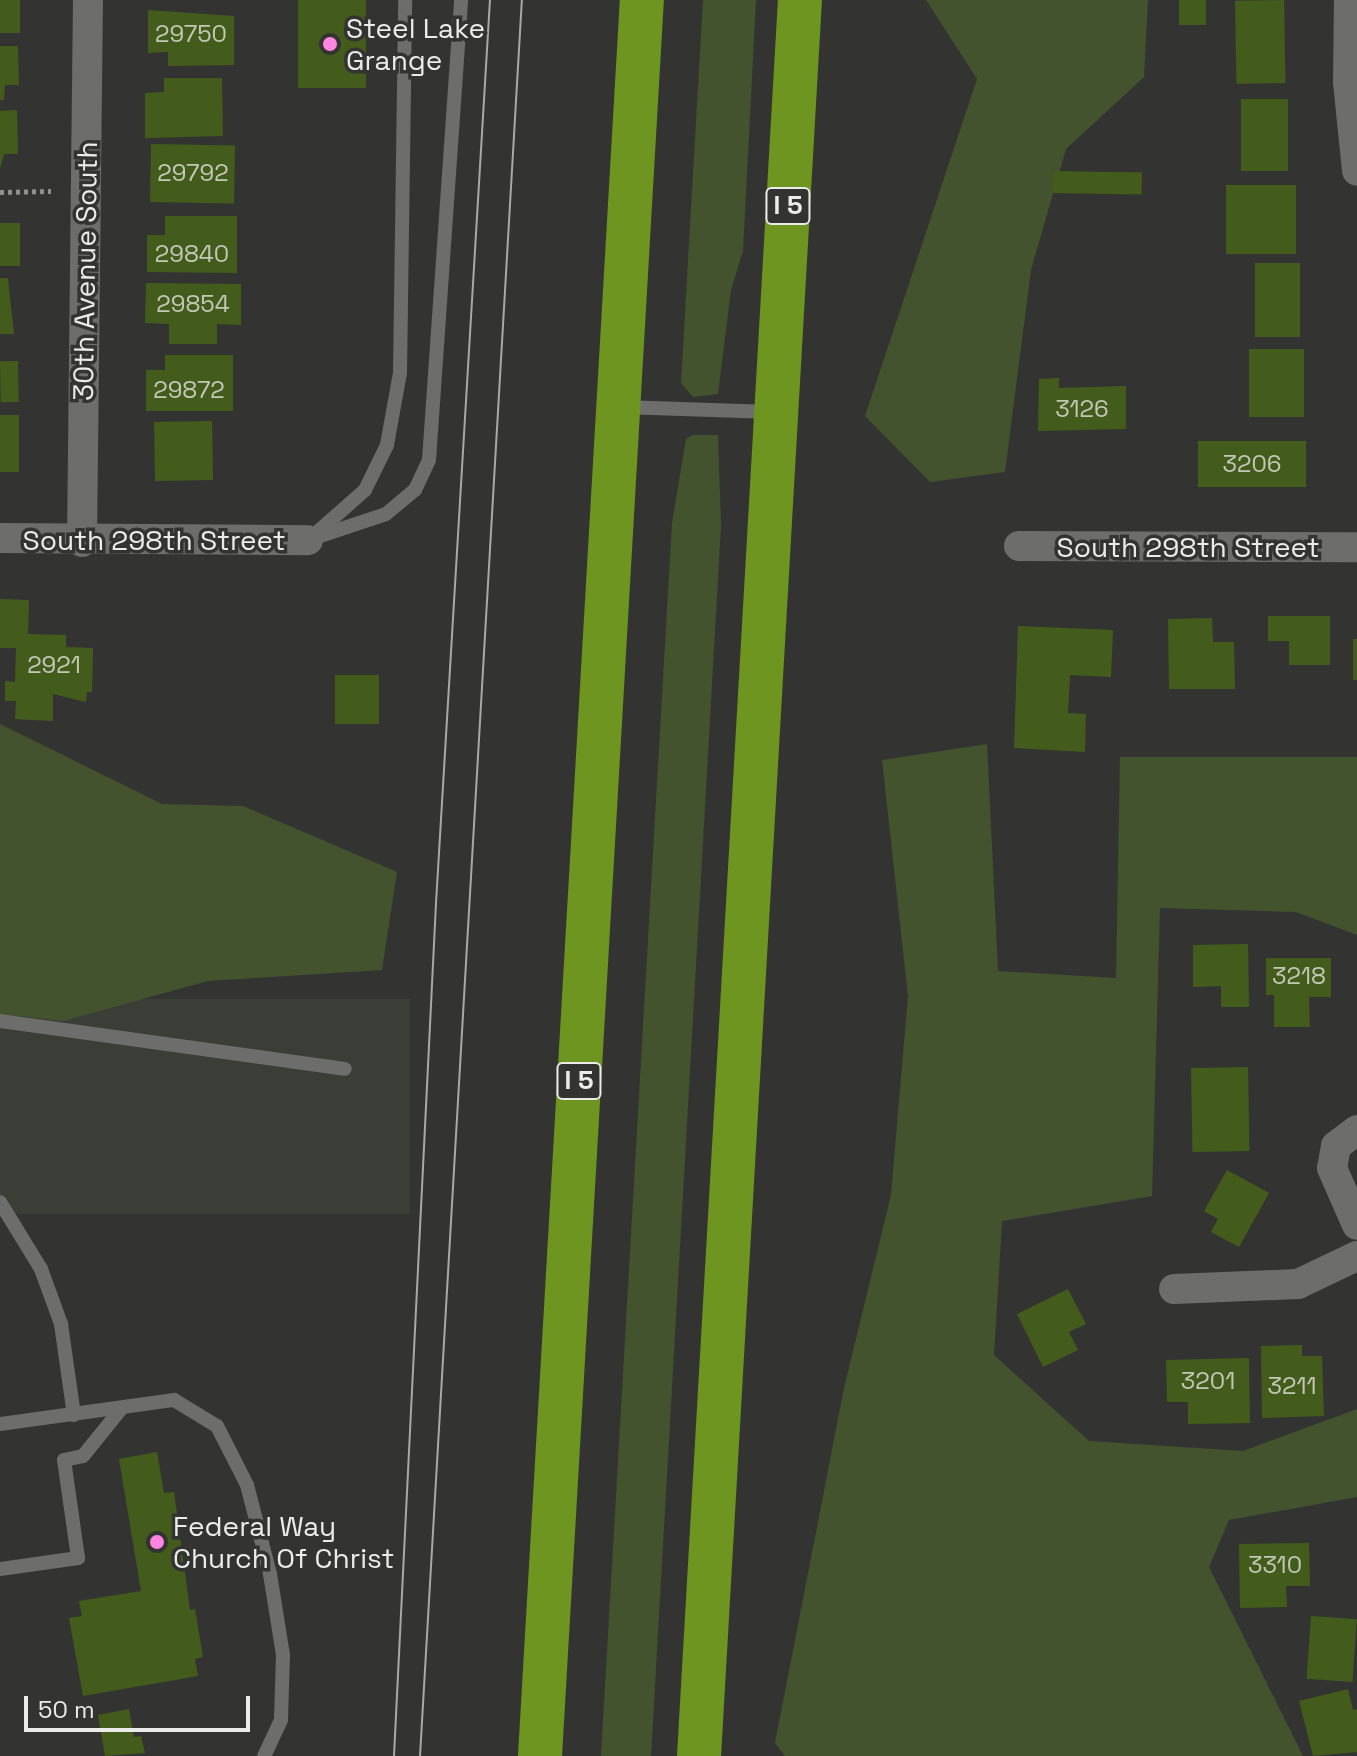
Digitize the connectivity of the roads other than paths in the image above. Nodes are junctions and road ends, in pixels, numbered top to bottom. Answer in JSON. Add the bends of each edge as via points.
{"nodes":[{"id":1,"x":88,"y":0,"type":"edge"},
{"id":2,"x":405,"y":0,"type":"edge"},
{"id":3,"x":461,"y":0,"type":"edge"},
{"id":4,"x":642,"y":0,"type":"edge"},
{"id":5,"x":800,"y":0,"type":"edge"},
{"id":6,"x":1349,"y":0,"type":"edge"},
{"id":7,"x":1357,"y":171,"type":"edge"},
{"id":8,"x":618,"y":406,"type":"junction"},
{"id":9,"x":776,"y":412,"type":"junction"},
{"id":10,"x":0,"y":538,"type":"edge"},
{"id":11,"x":308,"y":540,"type":"junction"},
{"id":12,"x":82,"y":542,"type":"junction"},
{"id":13,"x":1019,"y":546,"type":"dead end"},
{"id":14,"x":1357,"y":547,"type":"edge"},
{"id":15,"x":0,"y":1021,"type":"edge"},
{"id":16,"x":345,"y":1069,"type":"dead end"},
{"id":17,"x":1357,"y":1130,"type":"edge"},
{"id":18,"x":0,"y":1202,"type":"edge"},
{"id":19,"x":1357,"y":1225,"type":"edge"},
{"id":20,"x":1357,"y":1256,"type":"edge"},
{"id":21,"x":1174,"y":1289,"type":"dead end"},
{"id":22,"x":121,"y":1409,"type":"junction"},
{"id":23,"x":74,"y":1415,"type":"junction"},
{"id":24,"x":0,"y":1424,"type":"edge"},
{"id":25,"x":0,"y":1569,"type":"edge"},
{"id":26,"x":264,"y":1756,"type":"edge"},
{"id":27,"x":540,"y":1756,"type":"edge"},
{"id":28,"x":699,"y":1756,"type":"edge"}],
"edges":[{"from":1,"to":12,"type":"street","name":"30th Avenue South"},
{"from":2,"to":11,"type":"lane","via":[[400,373],[387,445],[365,490]]},
{"from":3,"to":11,"type":"lane","via":[[429,460],[415,490],[386,514]]},
{"from":4,"to":8,"type":"highway","number":"I 5"},
{"from":5,"to":9,"type":"highway","number":"I 5"},
{"from":6,"to":7,"type":"street","via":[[1348,82]]},
{"from":8,"to":9,"type":"lane"},
{"from":8,"to":27,"type":"highway","number":"I 5"},
{"from":9,"to":28,"type":"highway","number":"I 5"},
{"from":10,"to":12,"type":"street","name":"South 298th Street"},
{"from":11,"to":12,"type":"street","name":"South 298th Street"},
{"from":13,"to":14,"type":"street","name":"South 298th Street"},
{"from":15,"to":16,"type":"lane"},
{"from":17,"to":19,"type":"street","via":[[1336,1146],[1332,1168]]},
{"from":18,"to":23,"type":"lane","via":[[41,1269],[61,1324]]},
{"from":20,"to":21,"type":"street","via":[[1298,1284]]},
{"from":22,"to":23,"type":"lane"},
{"from":22,"to":25,"type":"lane","via":[[83,1456],[64,1460],[78,1558]]},
{"from":22,"to":26,"type":"lane","via":[[174,1400],[217,1426],[247,1485],[270,1574],[283,1655],[281,1720]]},
{"from":23,"to":24,"type":"lane"}]}
